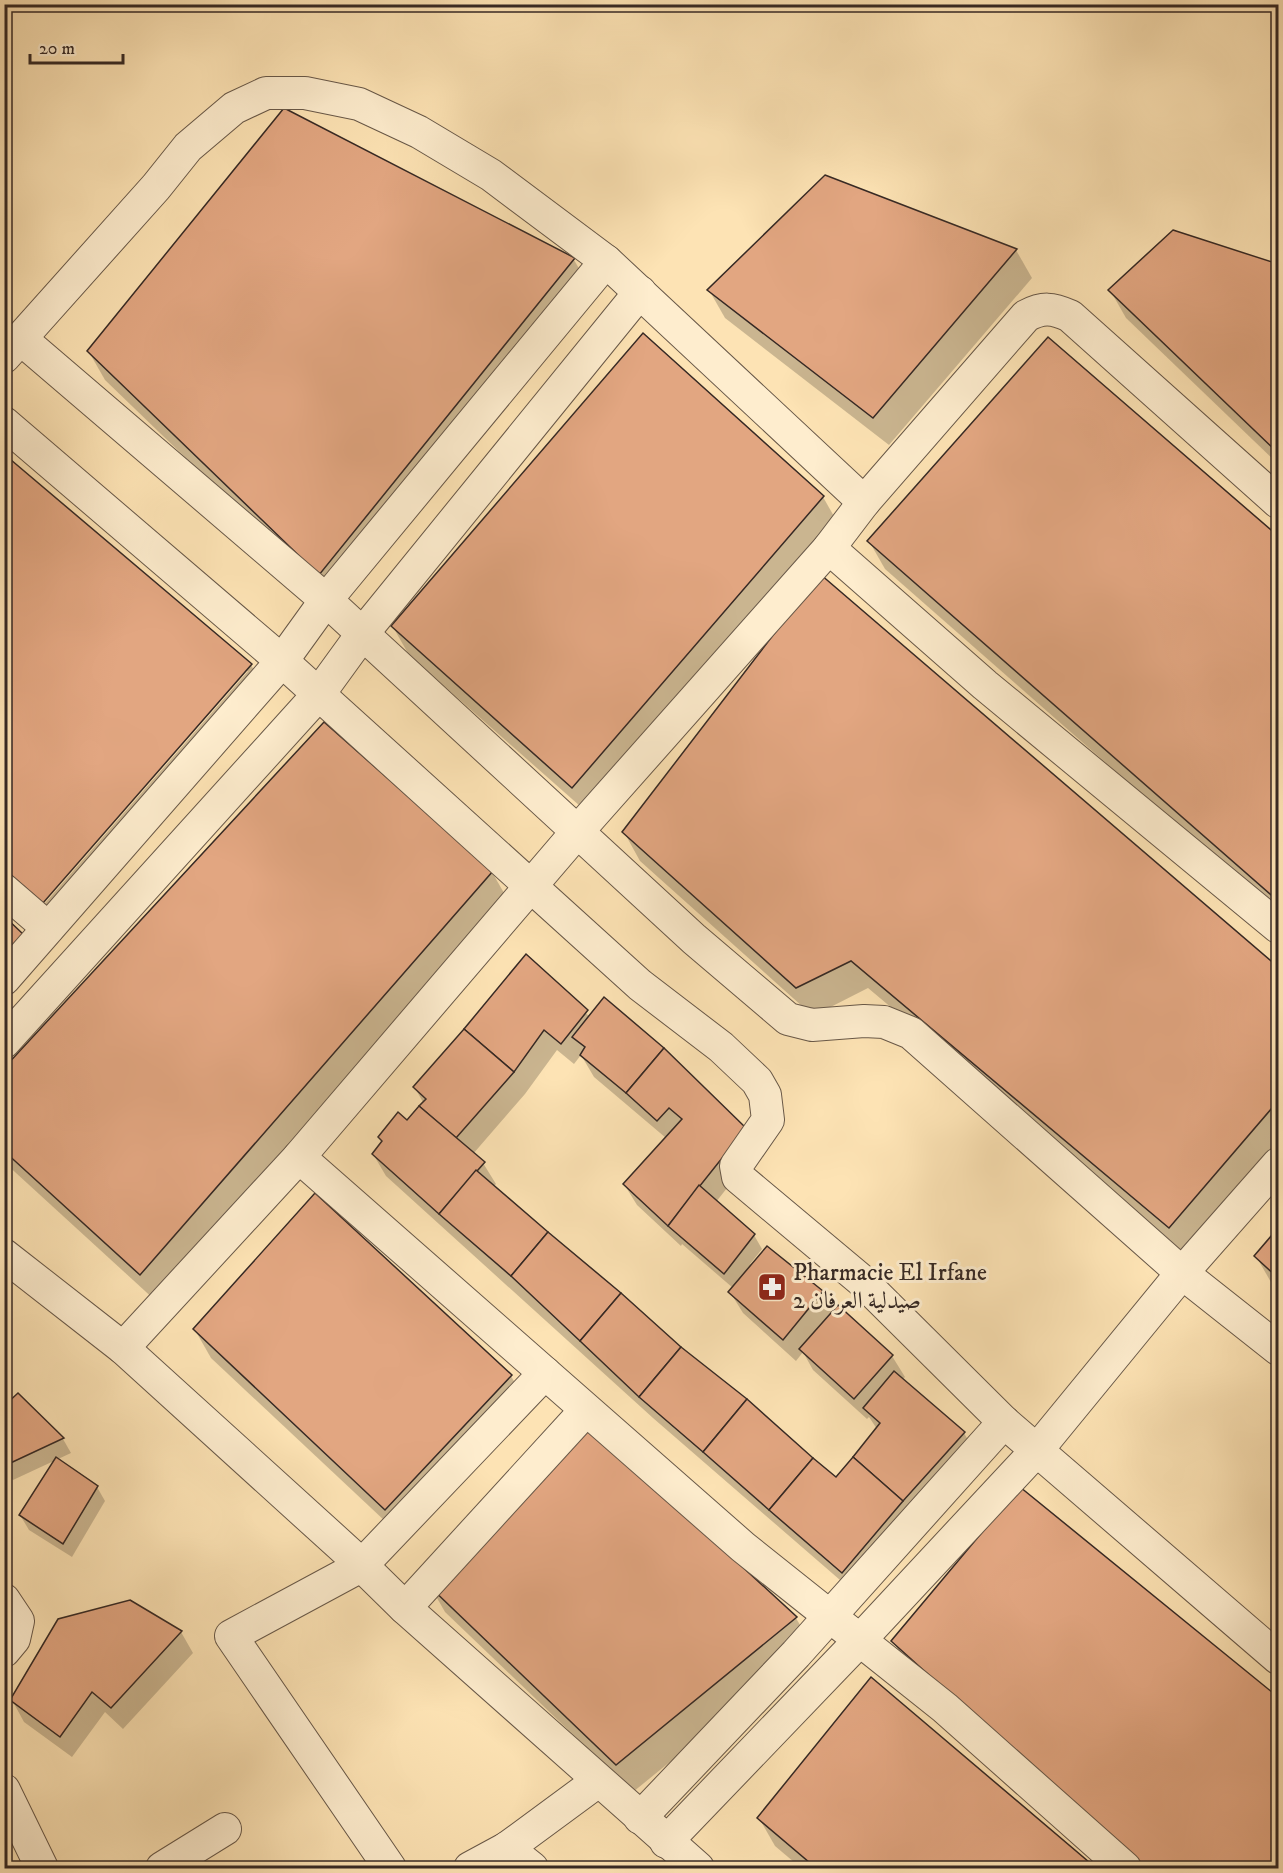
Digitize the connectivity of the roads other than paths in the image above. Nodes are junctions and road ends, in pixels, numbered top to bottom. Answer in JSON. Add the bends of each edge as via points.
{"nodes":[{"id":1,"x":606,"y":261,"type":"junction"},
{"id":2,"x":640,"y":292,"type":"junction"},
{"id":3,"x":13,"y":348,"type":"edge"},
{"id":4,"x":4,"y":423,"type":"edge"},
{"id":5,"x":864,"y":502,"type":"junction"},
{"id":6,"x":1278,"y":502,"type":"edge"},
{"id":7,"x":829,"y":548,"type":"junction"},
{"id":8,"x":326,"y":600,"type":"junction"},
{"id":9,"x":363,"y":633,"type":"junction"},
{"id":10,"x":282,"y":661,"type":"junction"},
{"id":11,"x":318,"y":695,"type":"junction"},
{"id":12,"x":577,"y":832,"type":"junction"},
{"id":13,"x":533,"y":886,"type":"junction"},
{"id":14,"x":4,"y":890,"type":"edge"},
{"id":15,"x":1278,"y":927,"type":"edge"},
{"id":16,"x":48,"y":928,"type":"junction"},
{"id":17,"x":4,"y":979,"type":"edge"},
{"id":18,"x":4,"y":1042,"type":"edge"},
{"id":19,"x":299,"y":1157,"type":"junction"},
{"id":20,"x":1278,"y":1164,"type":"edge"},
{"id":21,"x":4,"y":1255,"type":"edge"},
{"id":22,"x":1182,"y":1273,"type":"junction"},
{"id":23,"x":123,"y":1348,"type":"junction"},
{"id":24,"x":1278,"y":1349,"type":"edge"},
{"id":25,"x":545,"y":1373,"type":"junction"},
{"id":26,"x":586,"y":1410,"type":"junction"},
{"id":27,"x":1004,"y":1422,"type":"junction"},
{"id":28,"x":1037,"y":1450,"type":"junction"},
{"id":29,"x":361,"y":1566,"type":"junction"},
{"id":30,"x":4,"y":1600,"type":"edge"},
{"id":31,"x":405,"y":1608,"type":"junction"},
{"id":32,"x":828,"y":1616,"type":"junction"},
{"id":33,"x":860,"y":1640,"type":"junction"},
{"id":34,"x":4,"y":1651,"type":"edge"},
{"id":35,"x":1278,"y":1658,"type":"edge"},
{"id":36,"x":598,"y":1781,"type":"junction"},
{"id":37,"x":4,"y":1790,"type":"edge"},
{"id":38,"x":640,"y":1818,"type":"junction"},
{"id":39,"x":225,"y":1829,"type":"dead end"},
{"id":40,"x":666,"y":1842,"type":"junction"},
{"id":41,"x":507,"y":1848,"type":"junction"},
{"id":42,"x":42,"y":1869,"type":"edge"},
{"id":43,"x":162,"y":1869,"type":"edge"},
{"id":44,"x":390,"y":1869,"type":"edge"},
{"id":45,"x":470,"y":1869,"type":"edge"},
{"id":46,"x":532,"y":1869,"type":"edge"},
{"id":47,"x":698,"y":1869,"type":"edge"},
{"id":48,"x":1125,"y":1869,"type":"edge"}],
"edges":[{"from":1,"to":2,"type":"street"},
{"from":1,"to":3,"type":"street","via":[[491,175],[419,132],[358,104],[305,93],[266,93],[234,108],[188,147]]},
{"from":1,"to":8,"type":"street"},
{"from":2,"to":5,"type":"street"},
{"from":2,"to":9,"type":"street"},
{"from":3,"to":8,"type":"street"},
{"from":4,"to":10,"type":"street"},
{"from":5,"to":6,"type":"street","via":[[1026,315],[1040,309],[1070,315]]},
{"from":5,"to":7,"type":"street"},
{"from":7,"to":12,"type":"street"},
{"from":7,"to":15,"type":"street","via":[[985,685]]},
{"from":8,"to":9,"type":"street"},
{"from":8,"to":10,"type":"street"},
{"from":9,"to":11,"type":"street"},
{"from":9,"to":12,"type":"street"},
{"from":10,"to":11,"type":"street"},
{"from":10,"to":16,"type":"street"},
{"from":11,"to":13,"type":"street"},
{"from":11,"to":18,"type":"street"},
{"from":12,"to":13,"type":"street"},
{"from":12,"to":22,"type":"street","via":[[788,1019],[812,1025],[884,1022],[911,1033]]},
{"from":13,"to":19,"type":"street"},
{"from":13,"to":27,"type":"street","via":[[640,985],[721,1047],[757,1081],[765,1095],[768,1120],[736,1166],[738,1177],[861,1280]]},
{"from":14,"to":16,"type":"street"},
{"from":16,"to":17,"type":"street"},
{"from":19,"to":23,"type":"street"},
{"from":19,"to":25,"type":"street"},
{"from":20,"to":22,"type":"street"},
{"from":21,"to":23,"type":"street"},
{"from":22,"to":24,"type":"street"},
{"from":22,"to":28,"type":"street"},
{"from":23,"to":29,"type":"street"},
{"from":25,"to":26,"type":"street"},
{"from":25,"to":29,"type":"street"},
{"from":26,"to":31,"type":"street"},
{"from":26,"to":32,"type":"street"},
{"from":27,"to":28,"type":"street"},
{"from":27,"to":32,"type":"street"},
{"from":28,"to":33,"type":"street"},
{"from":28,"to":35,"type":"street"},
{"from":29,"to":31,"type":"street"},
{"from":29,"to":44,"type":"street","via":[[231,1636]]},
{"from":30,"to":34,"type":"street","via":[[18,1621],[14,1638]]},
{"from":31,"to":36,"type":"street"},
{"from":32,"to":33,"type":"street"},
{"from":32,"to":38,"type":"street"},
{"from":33,"to":40,"type":"street"},
{"from":33,"to":48,"type":"street","via":[[945,1708]]},
{"from":36,"to":38,"type":"street"},
{"from":36,"to":41,"type":"street"},
{"from":37,"to":42,"type":"street"},
{"from":38,"to":40,"type":"street"},
{"from":39,"to":43,"type":"street"},
{"from":40,"to":47,"type":"street"},
{"from":41,"to":45,"type":"street"},
{"from":41,"to":46,"type":"street"}]}
